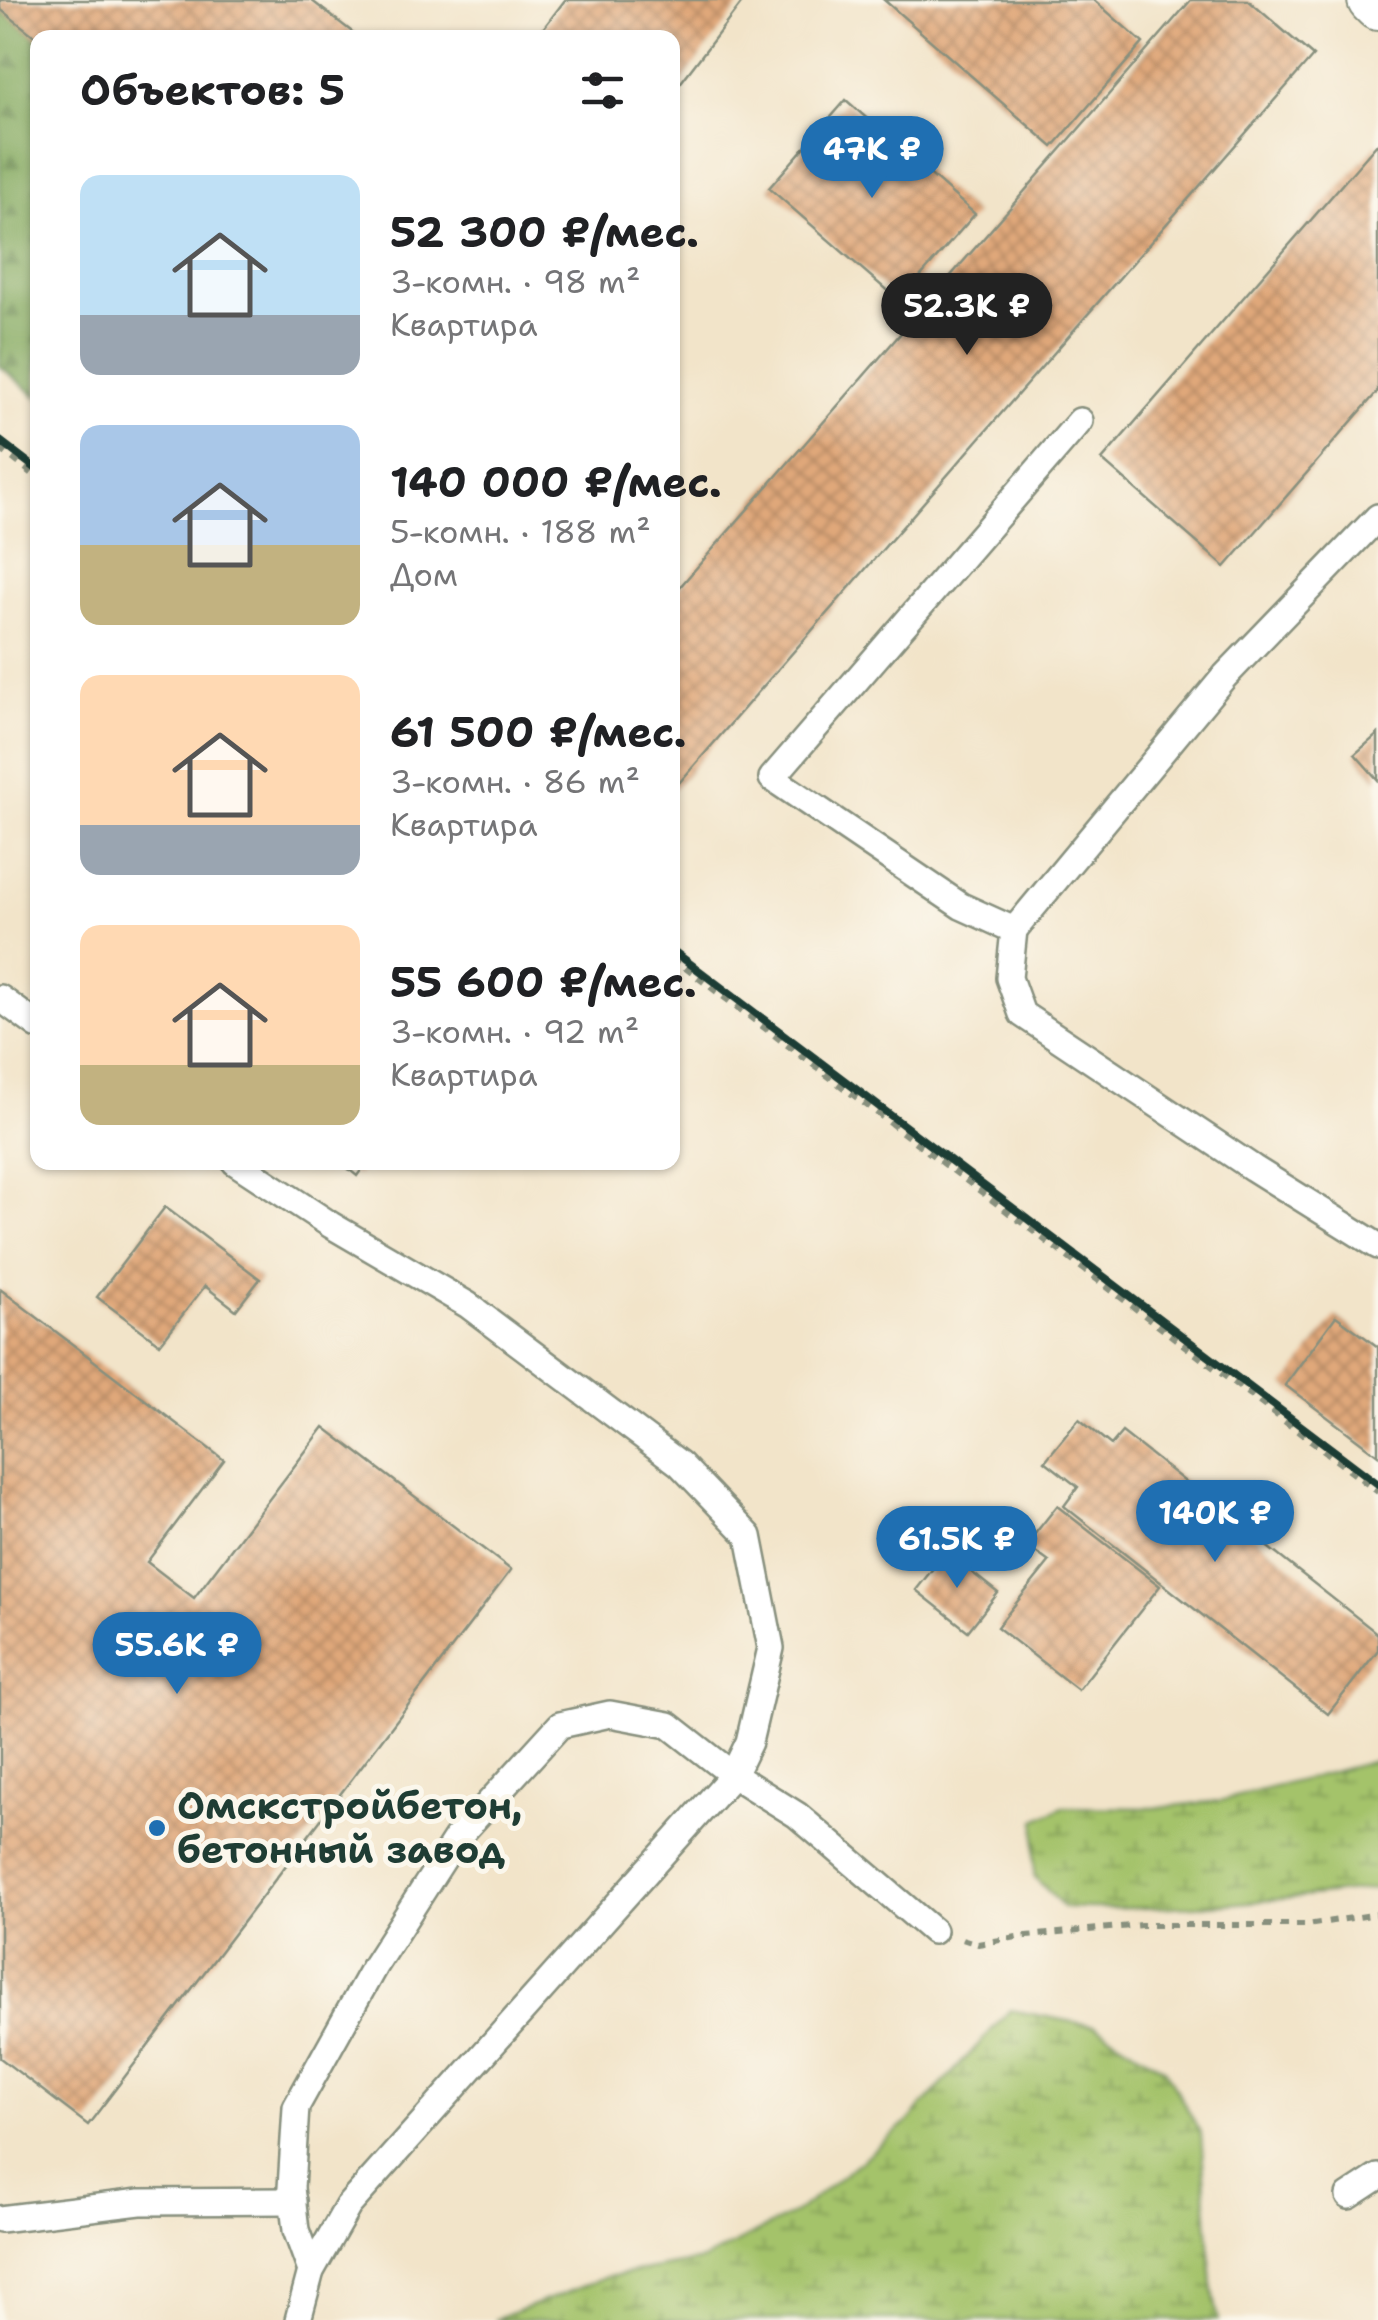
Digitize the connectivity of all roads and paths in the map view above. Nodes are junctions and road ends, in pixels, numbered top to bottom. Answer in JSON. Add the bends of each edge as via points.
{"nodes":[{"id":1,"x":1372,"y":0,"type":"edge"},
{"id":2,"x":1378,"y":6,"type":"edge"},
{"id":3,"x":1080,"y":421,"type":"dead end"},
{"id":4,"x":1,"y":452,"type":"edge"},
{"id":5,"x":30,"y":472,"type":"edge"},
{"id":6,"x":1378,"y":517,"type":"edge"},
{"id":7,"x":1014,"y":930,"type":"junction"},
{"id":8,"x":680,"y":964,"type":"edge"},
{"id":9,"x":0,"y":998,"type":"edge"},
{"id":10,"x":30,"y":1020,"type":"edge"},
{"id":11,"x":247,"y":1170,"type":"edge"},
{"id":12,"x":1378,"y":1246,"type":"edge"},
{"id":13,"x":1378,"y":1492,"type":"edge"},
{"id":14,"x":732,"y":1774,"type":"junction"},
{"id":15,"x":1378,"y":1914,"type":"edge"},
{"id":16,"x":933,"y":1931,"type":"joint"},
{"id":17,"x":1378,"y":2177,"type":"edge"},
{"id":18,"x":1349,"y":2196,"type":"dead end"},
{"id":19,"x":293,"y":2201,"type":"junction"},
{"id":20,"x":0,"y":2219,"type":"edge"},
{"id":21,"x":312,"y":2271,"type":"junction"},
{"id":22,"x":298,"y":2320,"type":"edge"}],
"edges":[{"from":1,"to":2,"type":"street"},
{"from":3,"to":7,"type":"lane","via":[[772,778],[960,906]]},
{"from":4,"to":5,"type":"path"},
{"from":6,"to":7,"type":"lane","via":[[1225,676]]},
{"from":7,"to":12,"type":"lane","via":[[1009,978],[1022,1014]]},
{"from":8,"to":13,"type":"path"},
{"from":9,"to":10,"type":"lane"},
{"from":11,"to":14,"type":"lane","via":[[468,1305],[680,1464],[748,1536],[771,1648],[749,1742]]},
{"from":14,"to":16,"type":"lane","via":[[798,1815]]},
{"from":14,"to":19,"type":"lane","via":[[669,1724],[610,1714],[560,1726],[456,1839],[366,1980],[296,2107]]},
{"from":14,"to":21,"type":"lane","via":[[348,2206]]},
{"from":15,"to":16,"type":"path","via":[[1308,1926],[1141,1924],[978,1944]]},
{"from":17,"to":18,"type":"lane"},
{"from":19,"to":20,"type":"lane","via":[[140,2202]]},
{"from":19,"to":21,"type":"lane"},
{"from":21,"to":22,"type":"lane"}]}
